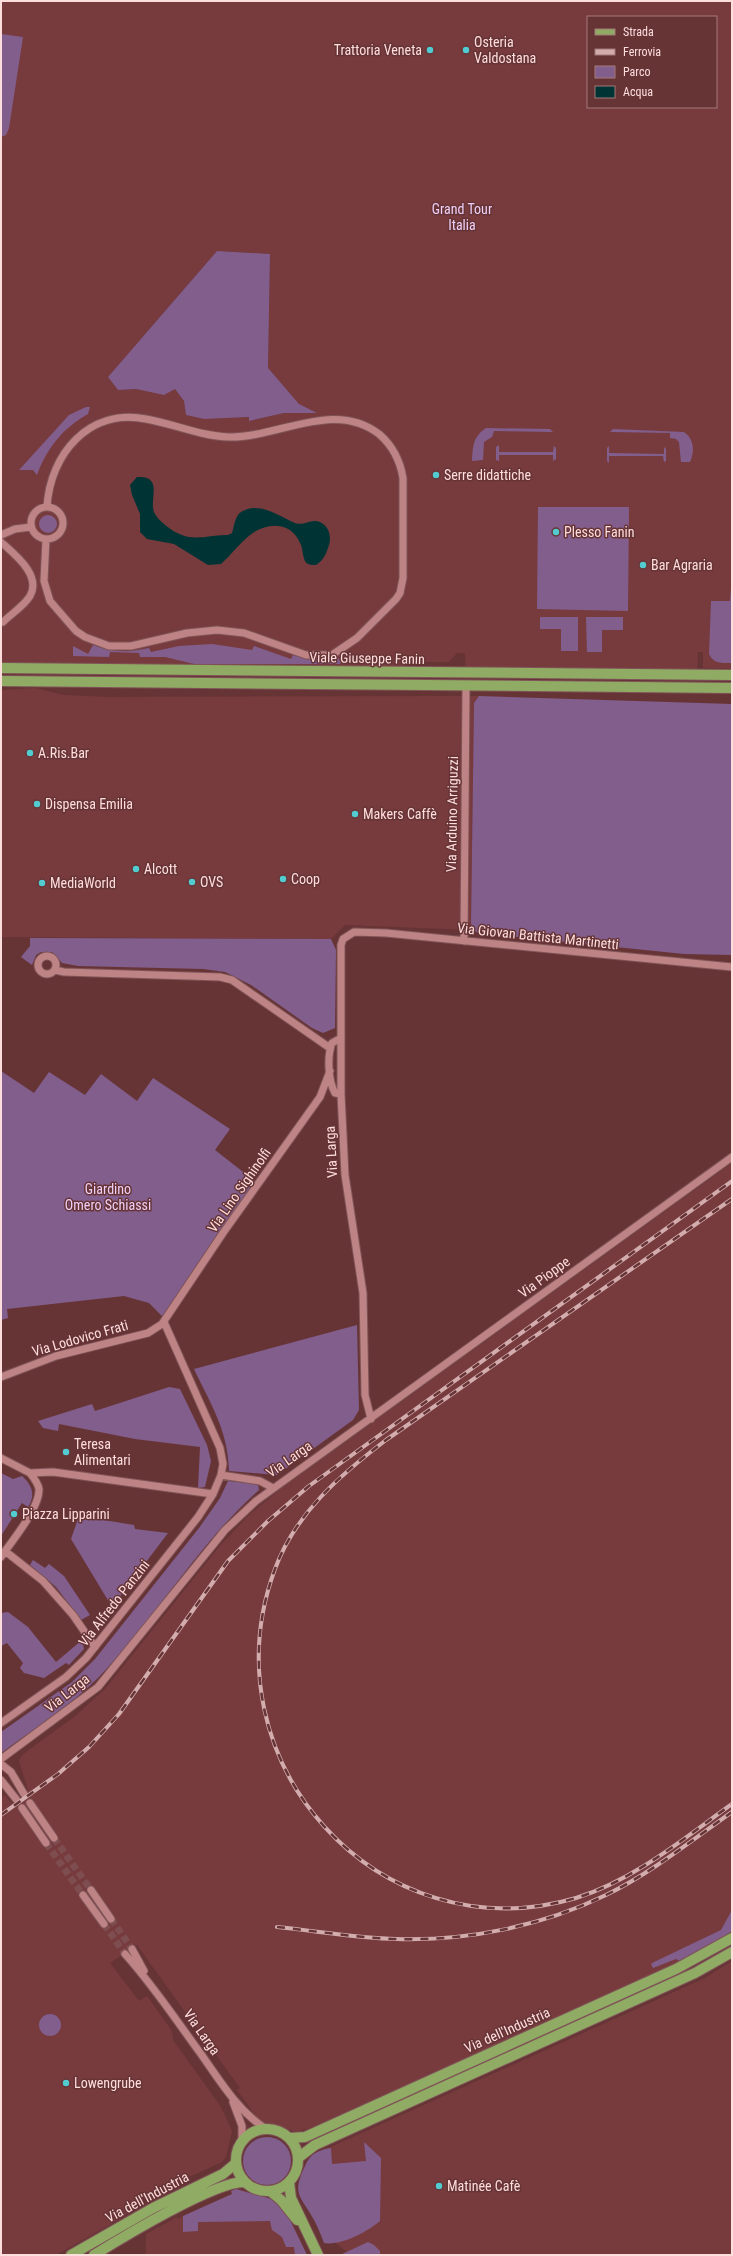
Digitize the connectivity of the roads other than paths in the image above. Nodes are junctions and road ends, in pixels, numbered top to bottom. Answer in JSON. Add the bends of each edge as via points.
{"nodes":[{"id":1,"x":47,"y":507,"type":"junction"},
{"id":2,"x":31,"y":527,"type":"junction"},
{"id":3,"x":1,"y":535,"type":"edge"},
{"id":4,"x":46,"y":539,"type":"junction"},
{"id":5,"x":1,"y":542,"type":"edge"},
{"id":6,"x":3,"y":622,"type":"dead end"},
{"id":7,"x":1,"y":668,"type":"edge"},
{"id":8,"x":732,"y":675,"type":"edge"},
{"id":9,"x":697,"y":676,"type":"junction"},
{"id":10,"x":1,"y":681,"type":"edge"},
{"id":11,"x":466,"y":686,"type":"junction"},
{"id":12,"x":697,"y":688,"type":"junction"},
{"id":13,"x":732,"y":688,"type":"edge"},
{"id":14,"x":343,"y":939,"type":"joint"},
{"id":15,"x":464,"y":941,"type":"junction"},
{"id":16,"x":732,"y":967,"type":"edge"},
{"id":17,"x":55,"y":970,"type":"dead end"},
{"id":18,"x":341,"y":1038,"type":"junction"},
{"id":19,"x":330,"y":1048,"type":"junction"},
{"id":20,"x":330,"y":1071,"type":"junction"},
{"id":21,"x":342,"y":1094,"type":"junction"},
{"id":22,"x":732,"y":1157,"type":"edge"},
{"id":23,"x":164,"y":1322,"type":"junction"},
{"id":24,"x":1,"y":1377,"type":"edge"},
{"id":25,"x":371,"y":1418,"type":"junction"},
{"id":26,"x":1,"y":1458,"type":"edge"},
{"id":27,"x":30,"y":1473,"type":"junction"},
{"id":28,"x":221,"y":1475,"type":"junction"},
{"id":29,"x":273,"y":1488,"type":"junction"},
{"id":30,"x":213,"y":1494,"type":"junction"},
{"id":31,"x":3,"y":1554,"type":"edge"},
{"id":32,"x":95,"y":1647,"type":"junction"},
{"id":33,"x":1,"y":1723,"type":"edge"},
{"id":34,"x":1,"y":1759,"type":"edge"},
{"id":35,"x":1,"y":1764,"type":"edge"},
{"id":36,"x":1,"y":1780,"type":"edge"},
{"id":37,"x":24,"y":1794,"type":"dead end"},
{"id":38,"x":16,"y":1799,"type":"dead end"},
{"id":39,"x":30,"y":1803,"type":"dead end"},
{"id":40,"x":22,"y":1808,"type":"dead end"},
{"id":41,"x":54,"y":1838,"type":"tunnel mouth"},
{"id":42,"x":46,"y":1843,"type":"tunnel mouth"},
{"id":43,"x":91,"y":1890,"type":"tunnel mouth"},
{"id":44,"x":83,"y":1895,"type":"tunnel mouth"},
{"id":45,"x":111,"y":1919,"type":"tunnel mouth"},
{"id":46,"x":104,"y":1924,"type":"tunnel mouth"},
{"id":47,"x":732,"y":1938,"type":"edge"},
{"id":48,"x":132,"y":1949,"type":"tunnel mouth"},
{"id":49,"x":732,"y":1952,"type":"edge"},
{"id":50,"x":125,"y":1954,"type":"tunnel mouth"},
{"id":51,"x":727,"y":1957,"type":"edge"},
{"id":52,"x":150,"y":1982,"type":"junction"},
{"id":53,"x":232,"y":2098,"type":"junction"},
{"id":54,"x":266,"y":2129,"type":"junction"},
{"id":55,"x":289,"y":2138,"type":"junction"},
{"id":56,"x":242,"y":2142,"type":"junction"},
{"id":57,"x":298,"y":2158,"type":"junction"},
{"id":58,"x":236,"y":2163,"type":"junction"},
{"id":59,"x":245,"y":2182,"type":"junction"},
{"id":60,"x":289,"y":2182,"type":"junction"},
{"id":61,"x":270,"y":2191,"type":"junction"},
{"id":62,"x":308,"y":2233,"type":"junction"},
{"id":63,"x":71,"y":2255,"type":"edge"},
{"id":64,"x":94,"y":2255,"type":"edge"},
{"id":65,"x":318,"y":2255,"type":"edge"}],
"edges":[{"from":1,"to":2,"type":"street","via":[[34,513]]},
{"from":1,"to":4,"type":"street","via":[[56,510],[63,522],[56,536]]},
{"from":1,"to":4,"type":"street","via":[[52,476],[67,447],[86,432],[109,421],[134,417],[216,436],[240,437],[268,433],[312,421],[348,420],[378,433],[391,446],[400,462],[403,478],[403,578],[396,599],[357,638],[332,655],[306,655],[248,634],[217,630],[196,631],[131,646],[109,646],[76,631],[50,601],[44,581]]},
{"from":2,"to":3,"type":"street","via":[[15,529]]},
{"from":2,"to":4,"type":"street","via":[[37,536]]},
{"from":5,"to":6,"type":"street","via":[[28,568],[32,583],[30,597]]},
{"from":7,"to":9,"type":"main road","name":"Viale Giuseppe Fanin"},
{"from":8,"to":9,"type":"main road","name":"Viale Giuseppe Fanin"},
{"from":9,"to":12,"type":"street"},
{"from":10,"to":11,"type":"main road","name":"Viale Giuseppe Fanin"},
{"from":11,"to":12,"type":"main road","name":"Viale Giuseppe Fanin"},
{"from":11,"to":15,"type":"street","name":"Via Arduino Arriguzzi"},
{"from":12,"to":13,"type":"main road","name":"Viale Giuseppe Fanin"},
{"from":14,"to":15,"type":"street","name":"Via Giovan Battista Martinetti","via":[[349,934],[361,932]]},
{"from":14,"to":18,"type":"street","name":"Via Larga"},
{"from":15,"to":16,"type":"street","name":"Via Giovan Battista Martinetti"},
{"from":17,"to":19,"type":"street","via":[[220,977],[232,980]]},
{"from":18,"to":19,"type":"street","via":[[332,1043]]},
{"from":18,"to":21,"type":"street","name":"Via Larga"},
{"from":19,"to":20,"type":"street"},
{"from":20,"to":21,"type":"street","via":[[330,1085],[335,1093]]},
{"from":20,"to":23,"type":"street","name":"Via Lino Sighinolfi","via":[[320,1097],[223,1233]]},
{"from":21,"to":25,"type":"street","name":"Via Larga","via":[[345,1175],[363,1292],[365,1395]]},
{"from":22,"to":25,"type":"street","name":"Via Pioppe"},
{"from":23,"to":24,"type":"street","name":"Via Lodovico Frati","via":[[148,1333],[56,1356]]},
{"from":23,"to":28,"type":"street","name":"Via Alfredo Panzini","via":[[217,1438],[222,1455]]},
{"from":25,"to":29,"type":"street","name":"Via Larga"},
{"from":26,"to":27,"type":"street"},
{"from":27,"to":30,"type":"street","via":[[52,1472]]},
{"from":27,"to":31,"type":"street","via":[[39,1490],[37,1500]]},
{"from":28,"to":29,"type":"street","via":[[260,1481]]},
{"from":28,"to":30,"type":"street","name":"Via Alfredo Panzini"},
{"from":29,"to":34,"type":"street","name":"Via Larga","via":[[225,1530],[98,1687]]},
{"from":30,"to":32,"type":"street","name":"Via Alfredo Panzini","via":[[198,1517]]},
{"from":31,"to":32,"type":"street","via":[[43,1581],[73,1615]]},
{"from":32,"to":33,"type":"street","name":"Via Alfredo Panzini","via":[[76,1668]]},
{"from":35,"to":37,"type":"street","via":[[11,1772]]},
{"from":36,"to":38,"type":"street"},
{"from":39,"to":41,"type":"street"},
{"from":40,"to":42,"type":"street"},
{"from":43,"to":45,"type":"street"},
{"from":44,"to":46,"type":"street"},
{"from":47,"to":55,"type":"main road","name":"Via dell'Industria","via":[[698,1959],[535,2033],[304,2136]]},
{"from":48,"to":52,"type":"street","name":"Via Larga"},
{"from":49,"to":51,"type":"main road","name":"Via dell'Industria"},
{"from":50,"to":52,"type":"street","name":"Via Larga"},
{"from":51,"to":57,"type":"main road","name":"Via dell'Industria","via":[[315,2145]]},
{"from":52,"to":53,"type":"street","name":"Via Larga"},
{"from":53,"to":54,"type":"street","name":"Via Larga","via":[[256,2123]]},
{"from":53,"to":56,"type":"street","name":"Via Larga","via":[[242,2126]]},
{"from":54,"to":55,"type":"main road","via":[[281,2132]]},
{"from":54,"to":56,"type":"main road","via":[[253,2133]]},
{"from":55,"to":57,"type":"main road"},
{"from":56,"to":58,"type":"main road"},
{"from":57,"to":60,"type":"main road","via":[[296,2171]]},
{"from":58,"to":59,"type":"main road"},
{"from":58,"to":63,"type":"main road","name":"Via dell'Industria","via":[[223,2174],[154,2208]]},
{"from":59,"to":61,"type":"main road","via":[[256,2189]]},
{"from":59,"to":64,"type":"main road","name":"Via dell'Industria","via":[[233,2183],[198,2198]]},
{"from":60,"to":61,"type":"main road","via":[[277,2190]]},
{"from":60,"to":62,"type":"main road","via":[[290,2194]]},
{"from":61,"to":62,"type":"main road","via":[[281,2200]]},
{"from":62,"to":65,"type":"main road"}]}
